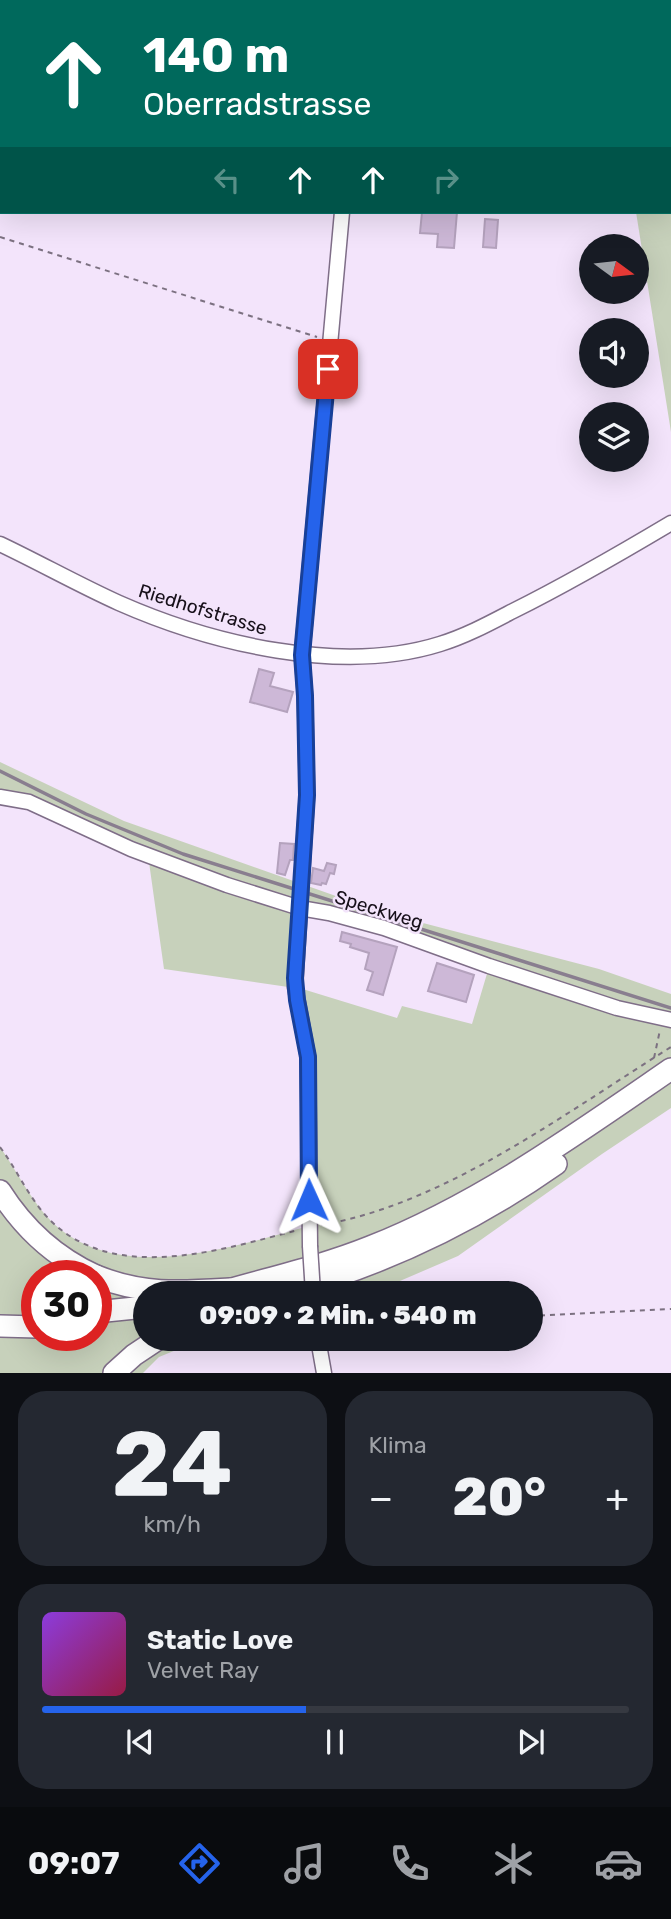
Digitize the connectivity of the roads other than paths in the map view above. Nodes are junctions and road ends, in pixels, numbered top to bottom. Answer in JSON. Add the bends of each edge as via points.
{"nodes":[{"id":1,"x":342,"y":214,"type":"edge"},
{"id":2,"x":671,"y":523,"type":"edge"},
{"id":3,"x":0,"y":544,"type":"edge"},
{"id":4,"x":302,"y":655,"type":"junction"},
{"id":5,"x":0,"y":797,"type":"edge"},
{"id":6,"x":300,"y":908,"type":"junction"},
{"id":7,"x":665,"y":1024,"type":"edge"},
{"id":8,"x":663,"y":1063,"type":"edge"},
{"id":9,"x":671,"y":1081,"type":"edge"},
{"id":10,"x":0,"y":1191,"type":"edge"},
{"id":11,"x":67,"y":1260,"type":"edge"},
{"id":12,"x":263,"y":1281,"type":"edge"},
{"id":13,"x":312,"y":1281,"type":"edge"},
{"id":14,"x":319,"y":1281,"type":"edge"},
{"id":15,"x":112,"y":1282,"type":"edge"},
{"id":16,"x":133,"y":1288,"type":"edge"},
{"id":17,"x":133,"y":1308,"type":"edge"},
{"id":18,"x":112,"y":1310,"type":"edge"},
{"id":19,"x":0,"y":1314,"type":"edge"},
{"id":20,"x":21,"y":1314,"type":"edge"},
{"id":21,"x":133,"y":1321,"type":"edge"},
{"id":22,"x":112,"y":1323,"type":"edge"},
{"id":23,"x":0,"y":1326,"type":"edge"},
{"id":24,"x":21,"y":1327,"type":"edge"},
{"id":25,"x":140,"y":1351,"type":"edge"},
{"id":26,"x":320,"y":1351,"type":"edge"},
{"id":27,"x":114,"y":1373,"type":"edge"},
{"id":28,"x":324,"y":1373,"type":"edge"}],
"edges":[{"from":1,"to":4,"type":"street"},
{"from":2,"to":4,"type":"street","name":"Riedhofstrasse","via":[[561,587],[455,639],[395,653]]},
{"from":3,"to":4,"type":"street","name":"Riedhofstrasse","via":[[145,614]]},
{"from":4,"to":6,"type":"street","via":[[307,771]]},
{"from":5,"to":6,"type":"street","name":"Speckweg","via":[[29,802],[148,855]]},
{"from":6,"to":7,"type":"street","name":"Speckweg","via":[[384,928]]},
{"from":6,"to":13,"type":"street","bridge":true,"via":[[295,987],[308,1057]]},
{"from":8,"to":12,"type":"highway","via":[[537,1160],[458,1206],[382,1242]]},
{"from":9,"to":14,"type":"highway","via":[[523,1187],[469,1219],[386,1258]]},
{"from":10,"to":11,"type":"highway","via":[[35,1236]]},
{"from":15,"to":16,"type":"highway"},
{"from":17,"to":18,"type":"highway"},
{"from":19,"to":20,"type":"highway"},
{"from":21,"to":22,"type":"highway"},
{"from":23,"to":24,"type":"highway"},
{"from":25,"to":27,"type":"highway"},
{"from":26,"to":28,"type":"street"}]}
